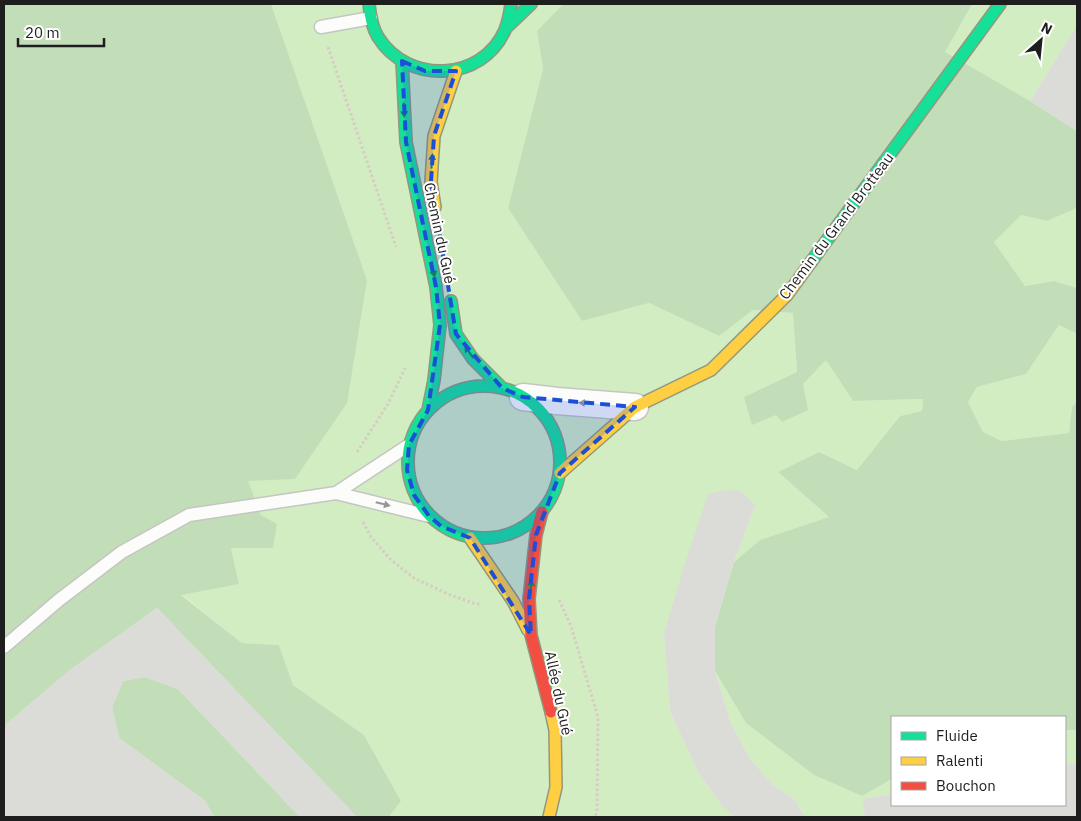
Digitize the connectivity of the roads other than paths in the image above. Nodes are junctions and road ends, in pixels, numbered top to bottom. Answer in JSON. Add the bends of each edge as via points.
{"nodes":[{"id":1,"x":369,"y":4,"type":"edge"},
{"id":2,"x":511,"y":4,"type":"edge"},
{"id":3,"x":530,"y":4,"type":"edge"},
{"id":4,"x":1000,"y":4,"type":"edge"},
{"id":5,"x":371,"y":18,"type":"junction"},
{"id":6,"x":321,"y":26,"type":"dead end"},
{"id":7,"x":508,"y":26,"type":"junction"},
{"id":8,"x":402,"y":61,"type":"junction"},
{"id":9,"x":456,"y":70,"type":"junction"},
{"id":10,"x":437,"y":220,"type":"dead end"},
{"id":11,"x":448,"y":287,"type":"dead end"},
{"id":12,"x":512,"y":392,"type":"junction"},
{"id":13,"x":634,"y":407,"type":"junction"},
{"id":14,"x":428,"y":410,"type":"junction"},
{"id":15,"x":409,"y":444,"type":"junction"},
{"id":16,"x":560,"y":473,"type":"junction"},
{"id":17,"x":336,"y":493,"type":"junction"},
{"id":18,"x":542,"y":512,"type":"junction"},
{"id":19,"x":429,"y":516,"type":"junction"},
{"id":20,"x":470,"y":538,"type":"junction"},
{"id":21,"x":531,"y":635,"type":"junction"},
{"id":22,"x":4,"y":647,"type":"edge"},
{"id":23,"x":549,"y":817,"type":"edge"}],
"edges":[{"from":1,"to":5,"type":"main road"},
{"from":2,"to":7,"type":"main road"},
{"from":3,"to":7,"type":"main road"},
{"from":4,"to":13,"type":"main road","name":"Chemin du Grand Brotteau","via":[[787,295],[711,370]]},
{"from":5,"to":6,"type":"lane"},
{"from":5,"to":8,"type":"main road","via":[[378,37]]},
{"from":7,"to":9,"type":"main road","via":[[502,38],[482,60]]},
{"from":8,"to":9,"type":"main road","via":[[426,71]]},
{"from":8,"to":14,"type":"main road","name":"Chemin du Gué","one_way":true,"via":[[406,142],[436,287],[440,325]]},
{"from":10,"to":9,"type":"main road","name":"Chemin du Gué","one_way":true,"via":[[431,182],[434,136]]},
{"from":12,"to":11,"type":"main road","name":"Chemin du Gué","one_way":true,"via":[[473,359],[456,334]]},
{"from":13,"to":12,"type":"street","one_way":true,"via":[[557,401]]},
{"from":12,"to":14,"type":"main road","via":[[482,386],[462,388],[443,397]]},
{"from":12,"to":16,"type":"main road","via":[[540,411],[553,429],[560,450]]},
{"from":13,"to":16,"type":"main road","name":"Chemin du Grand Brotteau"},
{"from":14,"to":15,"type":"main road","via":[[416,426]]},
{"from":15,"to":17,"type":"lane"},
{"from":15,"to":19,"type":"main road","via":[[407,470],[414,495]]},
{"from":16,"to":18,"type":"main road","via":[[554,494]]},
{"from":17,"to":19,"type":"lane","one_way":true},
{"from":17,"to":22,"type":"lane","via":[[189,515],[122,552]]},
{"from":18,"to":20,"type":"main road","via":[[510,534],[490,539]]},
{"from":21,"to":18,"type":"main road","name":"Allée du Gué","one_way":true,"via":[[529,598]]},
{"from":19,"to":20,"type":"main road","via":[[441,526]]},
{"from":20,"to":21,"type":"main road","name":"Allée du Gué","via":[[513,601]]},
{"from":21,"to":23,"type":"main road","name":"Allée du Gué","via":[[555,730],[556,787]]}]}
